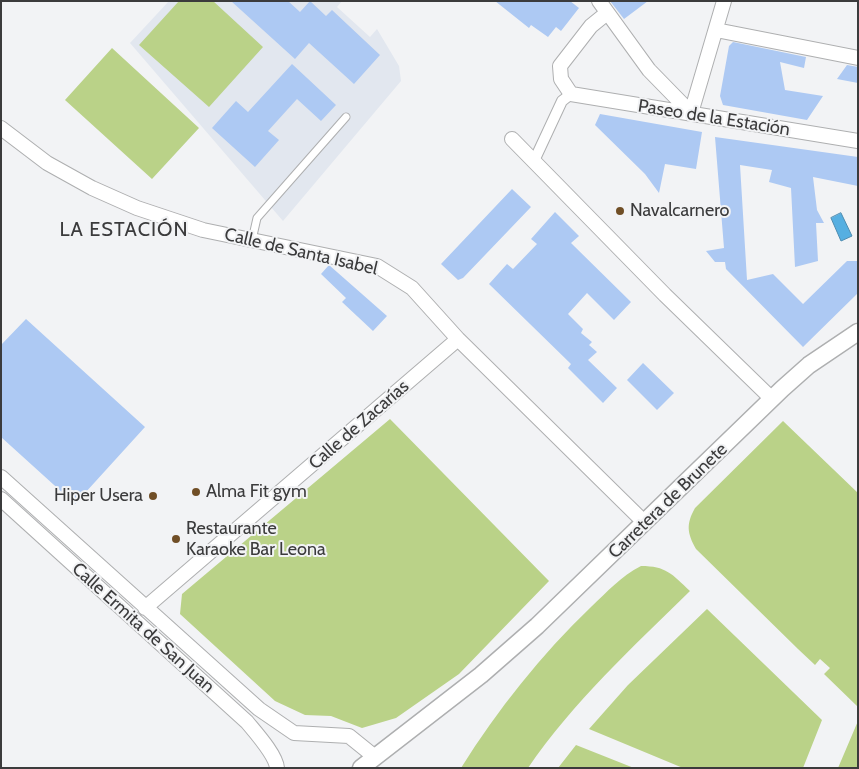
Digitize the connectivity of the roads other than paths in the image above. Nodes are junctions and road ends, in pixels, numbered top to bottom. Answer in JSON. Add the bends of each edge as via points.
{"nodes":[{"id":1,"x":599,"y":1,"type":"edge"},
{"id":2,"x":724,"y":1,"type":"edge"},
{"id":3,"x":607,"y":13,"type":"junction"},
{"id":4,"x":716,"y":30,"type":"junction"},
{"id":5,"x":858,"y":58,"type":"edge"},
{"id":6,"x":571,"y":94,"type":"junction"},
{"id":7,"x":691,"y":113,"type":"junction"},
{"id":8,"x":346,"y":117,"type":"dead end"},
{"id":9,"x":1,"y":128,"type":"edge"},
{"id":10,"x":512,"y":139,"type":"dead end"},
{"id":11,"x":858,"y":141,"type":"edge"},
{"id":12,"x":534,"y":161,"type":"junction"},
{"id":13,"x":252,"y":240,"type":"junction"},
{"id":14,"x":858,"y":332,"type":"edge"},
{"id":15,"x":458,"y":338,"type":"junction"},
{"id":16,"x":777,"y":394,"type":"junction"},
{"id":17,"x":1,"y":476,"type":"edge"},
{"id":18,"x":1,"y":499,"type":"edge"},
{"id":19,"x":645,"y":524,"type":"junction"},
{"id":20,"x":145,"y":608,"type":"junction"},
{"id":21,"x":375,"y":757,"type":"junction"},
{"id":22,"x":277,"y":766,"type":"edge"},
{"id":23,"x":361,"y":768,"type":"edge"}],
"edges":[{"from":1,"to":3,"type":"street"},
{"from":2,"to":4,"type":"street"},
{"from":3,"to":6,"type":"street","via":[[591,26],[560,66],[561,78]]},
{"from":3,"to":7,"type":"street","via":[[649,70]]},
{"from":4,"to":5,"type":"street"},
{"from":4,"to":7,"type":"street"},
{"from":6,"to":7,"type":"street","name":"Paseo de la Estación"},
{"from":6,"to":12,"type":"street","via":[[562,101]]},
{"from":7,"to":11,"type":"street","name":"Paseo de la Estación"},
{"from":8,"to":13,"type":"lane","via":[[257,218]]},
{"from":9,"to":13,"type":"street","name":"Calle de Santa Isabel","via":[[47,163],[137,208],[203,230]]},
{"from":10,"to":12,"type":"street"},
{"from":12,"to":16,"type":"street","via":[[665,295]]},
{"from":13,"to":15,"type":"street","name":"Calle de Santa Isabel","via":[[377,266],[412,288]]},
{"from":14,"to":16,"type":"street","name":"Carretera de Brunete","via":[[809,365]]},
{"from":15,"to":19,"type":"street","name":"Calle de Santa Isabel"},
{"from":15,"to":20,"type":"street","name":"Calle de Zacarías"},
{"from":16,"to":19,"type":"street","name":"Carretera de Brunete"},
{"from":17,"to":20,"type":"street","name":"Calle Ermita de San Juan"},
{"from":18,"to":22,"type":"street","name":"Calle Ermita de San Juan","via":[[248,722]]},
{"from":19,"to":21,"type":"street","name":"Carretera de Brunete","via":[[481,675]]},
{"from":20,"to":21,"type":"street","name":"Calle Ermita de San Juan","via":[[259,708],[294,733],[350,736]]},
{"from":21,"to":23,"type":"street","name":"Carretera de Brunete"}]}
